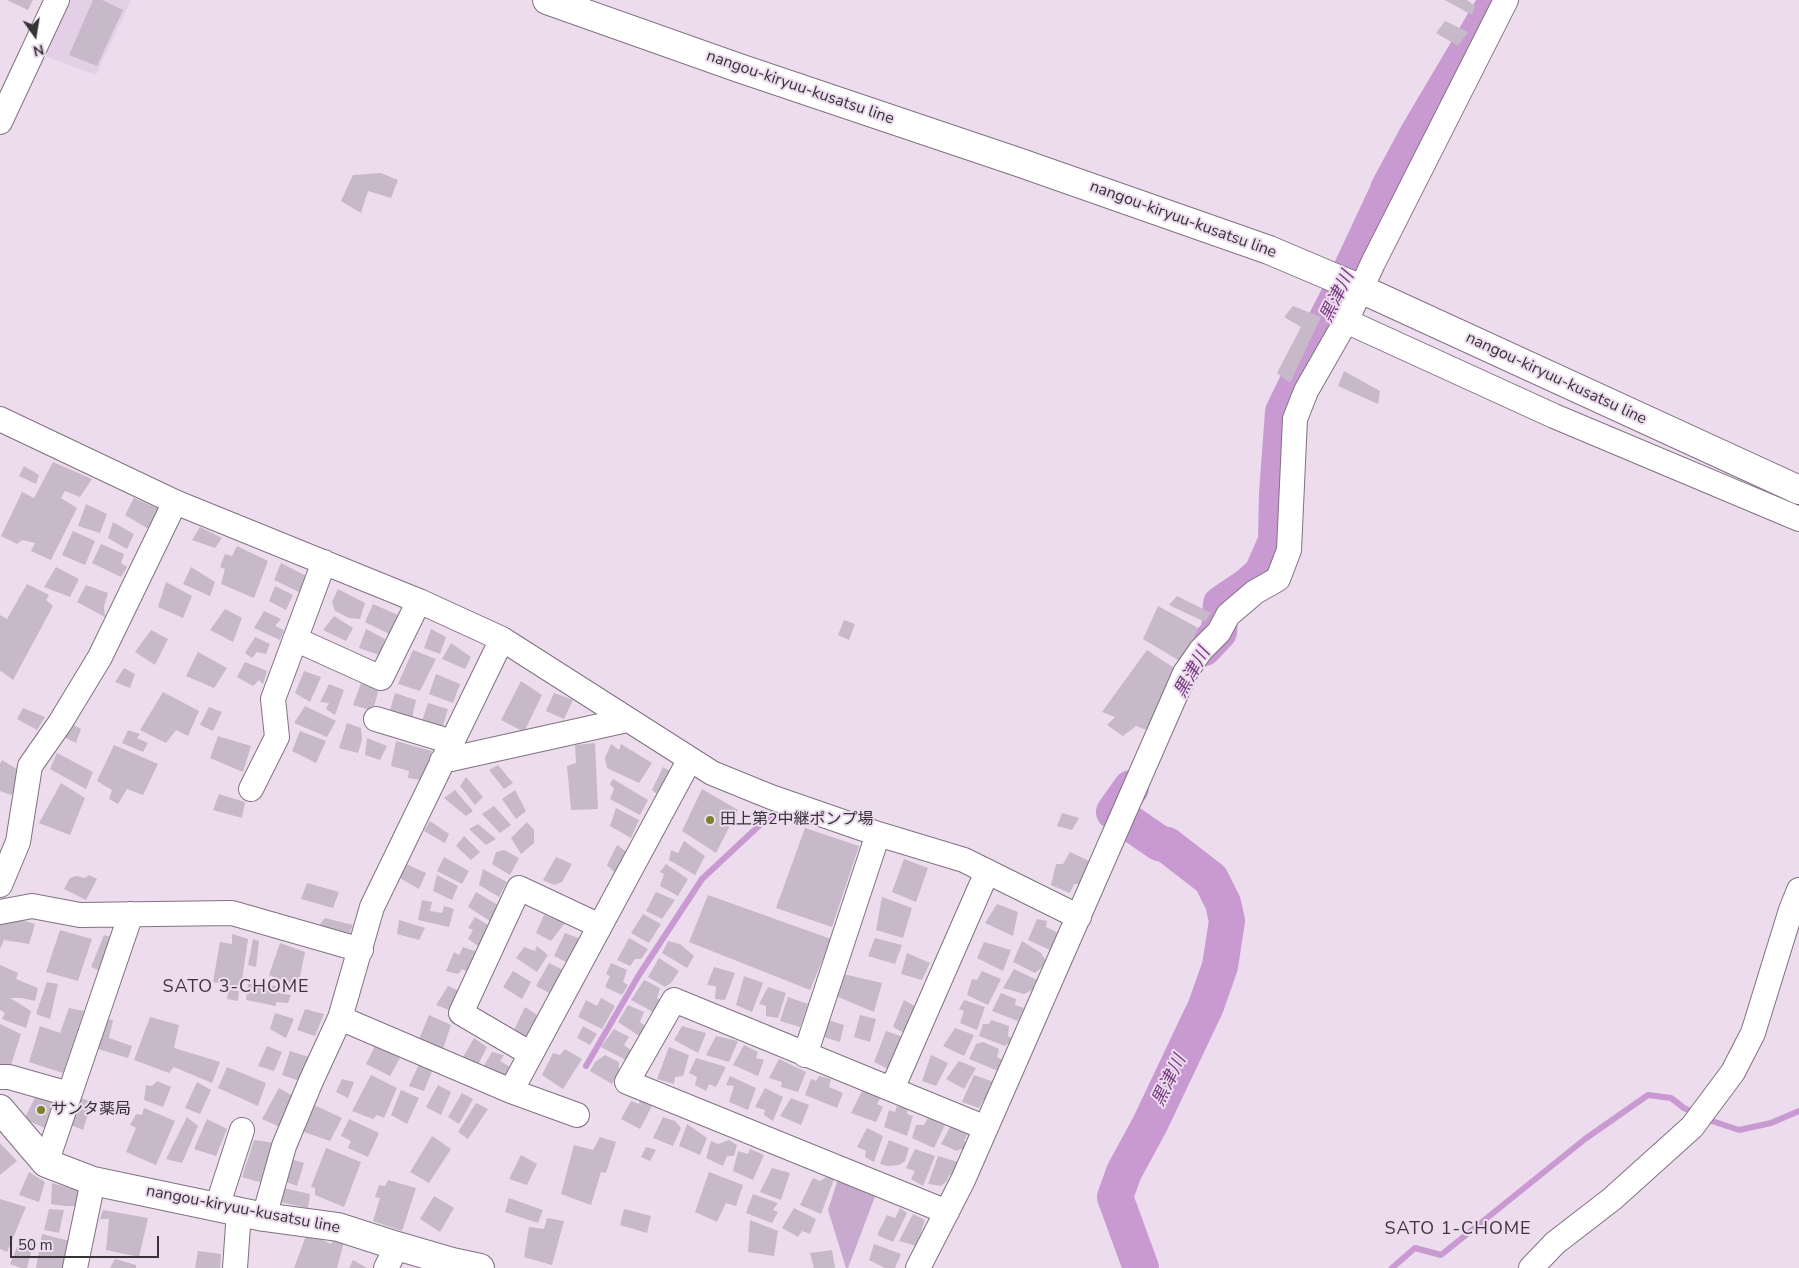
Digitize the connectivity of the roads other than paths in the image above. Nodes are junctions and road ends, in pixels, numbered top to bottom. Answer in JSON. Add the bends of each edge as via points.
{"nodes":[{"id":1,"x":57,"y":0,"type":"edge"},
{"id":2,"x":547,"y":0,"type":"edge"},
{"id":3,"x":1506,"y":0,"type":"edge"},
{"id":4,"x":0,"y":122,"type":"edge"},
{"id":5,"x":1361,"y":290,"type":"junction"},
{"id":6,"x":1346,"y":321,"type":"junction"},
{"id":7,"x":0,"y":419,"type":"edge"},
{"id":8,"x":1799,"y":490,"type":"edge"},
{"id":9,"x":175,"y":502,"type":"junction"},
{"id":10,"x":1799,"y":519,"type":"edge"},
{"id":11,"x":324,"y":562,"type":"junction"},
{"id":12,"x":419,"y":601,"type":"junction"},
{"id":13,"x":295,"y":639,"type":"junction"},
{"id":14,"x":502,"y":639,"type":"junction"},
{"id":15,"x":376,"y":719,"type":"dead end"},
{"id":16,"x":627,"y":720,"type":"junction"},
{"id":17,"x":447,"y":752,"type":"junction"},
{"id":18,"x":690,"y":759,"type":"junction"},
{"id":19,"x":251,"y":789,"type":"dead end"},
{"id":20,"x":878,"y":834,"type":"junction"},
{"id":21,"x":987,"y":872,"type":"junction"},
{"id":22,"x":0,"y":885,"type":"edge"},
{"id":23,"x":1799,"y":890,"type":"edge"},
{"id":24,"x":0,"y":912,"type":"edge"},
{"id":25,"x":131,"y":914,"type":"junction"},
{"id":26,"x":1078,"y":917,"type":"junction"},
{"id":27,"x":600,"y":926,"type":"junction"},
{"id":28,"x":361,"y":950,"type":"junction"},
{"id":29,"x":340,"y":1018,"type":"junction"},
{"id":30,"x":531,"y":1054,"type":"junction"},
{"id":31,"x":805,"y":1055,"type":"junction"},
{"id":32,"x":0,"y":1077,"type":"edge"},
{"id":33,"x":892,"y":1089,"type":"junction"},
{"id":34,"x":512,"y":1091,"type":"junction"},
{"id":35,"x":69,"y":1094,"type":"junction"},
{"id":36,"x":0,"y":1109,"type":"edge"},
{"id":37,"x":577,"y":1115,"type":"dead end"},
{"id":38,"x":986,"y":1128,"type":"junction"},
{"id":39,"x":242,"y":1130,"type":"dead end"},
{"id":40,"x":46,"y":1163,"type":"junction"},
{"id":41,"x":93,"y":1181,"type":"junction"},
{"id":42,"x":240,"y":1212,"type":"junction"},
{"id":43,"x":947,"y":1212,"type":"junction"},
{"id":44,"x":392,"y":1257,"type":"edge"},
{"id":45,"x":454,"y":1265,"type":"edge"},
{"id":46,"x":75,"y":1268,"type":"edge"},
{"id":47,"x":235,"y":1268,"type":"edge"},
{"id":48,"x":480,"y":1268,"type":"edge"},
{"id":49,"x":918,"y":1268,"type":"edge"},
{"id":50,"x":1531,"y":1268,"type":"edge"}],
"edges":[{"from":1,"to":4,"type":"street"},
{"from":2,"to":5,"type":"main road","name":"nangou-kiryuu-kusatsu line","via":[[1203,226],[1269,250]]},
{"from":3,"to":5,"type":"street"},
{"from":5,"to":6,"type":"street"},
{"from":5,"to":8,"type":"main road","name":"nangou-kiryuu-kusatsu line"},
{"from":6,"to":10,"type":"street","via":[[1554,416]]},
{"from":6,"to":26,"type":"street","via":[[1306,391],[1295,419],[1289,550],[1278,579],[1255,592],[1228,615],[1219,632],[1185,673]]},
{"from":7,"to":9,"type":"street"},
{"from":9,"to":11,"type":"street"},
{"from":9,"to":22,"type":"street","via":[[100,657],[30,766],[18,842]]},
{"from":11,"to":12,"type":"street"},
{"from":11,"to":13,"type":"street"},
{"from":12,"to":13,"type":"street","via":[[380,678]]},
{"from":12,"to":14,"type":"street"},
{"from":13,"to":19,"type":"street","via":[[273,699],[277,737]]},
{"from":14,"to":16,"type":"street"},
{"from":14,"to":17,"type":"street"},
{"from":15,"to":17,"type":"street"},
{"from":16,"to":17,"type":"street"},
{"from":16,"to":18,"type":"street"},
{"from":17,"to":28,"type":"street","via":[[372,907]]},
{"from":18,"to":20,"type":"street","via":[[712,773],[772,797]]},
{"from":18,"to":27,"type":"street"},
{"from":20,"to":21,"type":"street","via":[[964,860]]},
{"from":20,"to":31,"type":"street"},
{"from":21,"to":26,"type":"street"},
{"from":21,"to":33,"type":"street"},
{"from":23,"to":50,"type":"street","via":[[1753,1033],[1734,1072],[1692,1127],[1612,1199],[1555,1243]]},
{"from":24,"to":25,"type":"street","via":[[32,906],[80,915]]},
{"from":25,"to":28,"type":"street","via":[[232,912]]},
{"from":25,"to":35,"type":"street"},
{"from":26,"to":38,"type":"street"},
{"from":27,"to":30,"type":"street"},
{"from":27,"to":30,"type":"street","via":[[519,888],[461,1013]]},
{"from":28,"to":29,"type":"street"},
{"from":29,"to":34,"type":"street"},
{"from":29,"to":42,"type":"street","via":[[284,1146]]},
{"from":30,"to":34,"type":"street"},
{"from":31,"to":33,"type":"street"},
{"from":31,"to":43,"type":"street","via":[[674,1000],[628,1082]]},
{"from":32,"to":35,"type":"street"},
{"from":33,"to":38,"type":"street"},
{"from":34,"to":37,"type":"street"},
{"from":35,"to":40,"type":"street"},
{"from":36,"to":40,"type":"main road","name":"nangou-kiryuu-kusatsu line"},
{"from":38,"to":43,"type":"street"},
{"from":39,"to":42,"type":"street"},
{"from":40,"to":41,"type":"main road","name":"nangou-kiryuu-kusatsu line"},
{"from":41,"to":42,"type":"main road","name":"nangou-kiryuu-kusatsu line"},
{"from":41,"to":46,"type":"street"},
{"from":42,"to":44,"type":"main road","name":"nangou-kiryuu-kusatsu line","via":[[338,1227]]},
{"from":42,"to":47,"type":"street"},
{"from":43,"to":49,"type":"street"},
{"from":44,"to":45,"type":"main road","name":"nangou-kiryuu-kusatsu line"},
{"from":45,"to":48,"type":"main road","name":"nangou-kiryuu-kusatsu line"}]}
